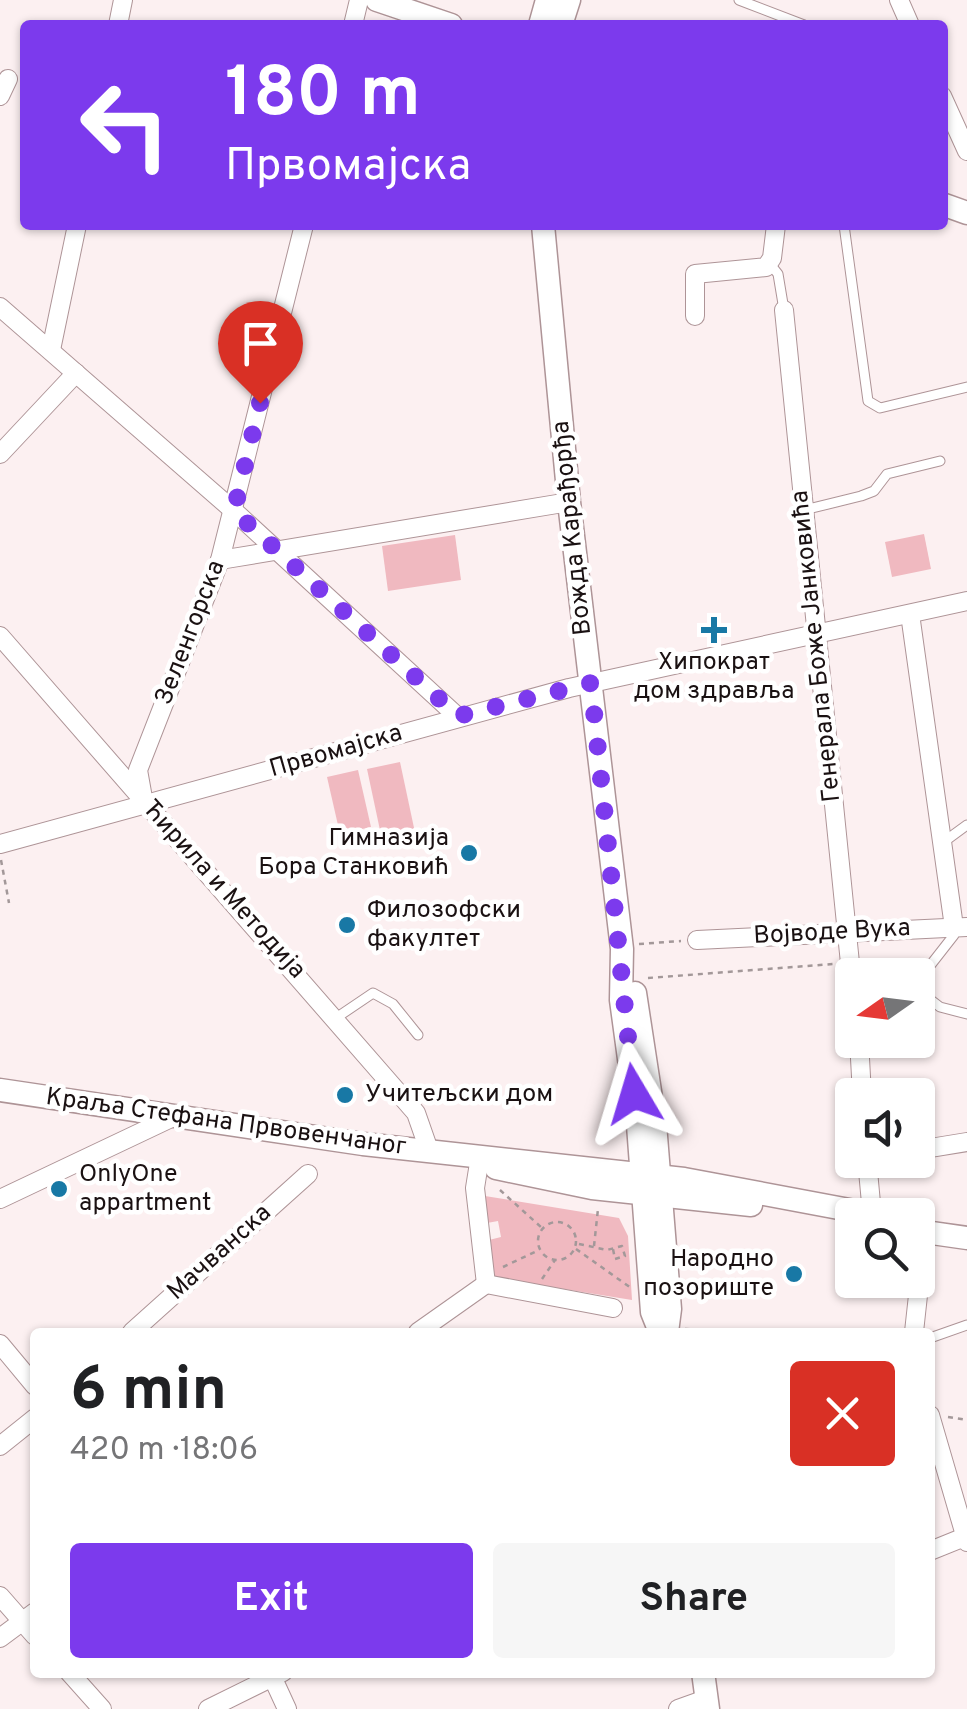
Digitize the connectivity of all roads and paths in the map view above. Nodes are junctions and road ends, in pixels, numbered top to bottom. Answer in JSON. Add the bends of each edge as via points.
{"nodes":[{"id":1,"x":377,"y":0,"type":"edge"},
{"id":2,"x":739,"y":0,"type":"edge"},
{"id":3,"x":436,"y":20,"type":"edge"},
{"id":4,"x":791,"y":20,"type":"edge"},
{"id":5,"x":948,"y":109,"type":"edge"},
{"id":6,"x":967,"y":151,"type":"edge"},
{"id":7,"x":75,"y":230,"type":"edge"},
{"id":8,"x":303,"y":230,"type":"edge"},
{"id":9,"x":543,"y":230,"type":"edge"},
{"id":10,"x":775,"y":230,"type":"edge"},
{"id":11,"x":845,"y":230,"type":"edge"},
{"id":12,"x":770,"y":264,"type":"junction"},
{"id":13,"x":0,"y":307,"type":"edge"},
{"id":14,"x":784,"y":310,"type":"joint"},
{"id":15,"x":694,"y":316,"type":"dead end"},
{"id":16,"x":51,"y":350,"type":"junction"},
{"id":17,"x":76,"y":374,"type":"junction"},
{"id":18,"x":967,"y":387,"type":"edge"},
{"id":19,"x":0,"y":454,"type":"edge"},
{"id":20,"x":940,"y":461,"type":"dead end"},
{"id":21,"x":569,"y":502,"type":"junction"},
{"id":22,"x":802,"y":510,"type":"junction"},
{"id":23,"x":234,"y":511,"type":"junction"},
{"id":24,"x":273,"y":551,"type":"junction"},
{"id":25,"x":220,"y":560,"type":"junction"},
{"id":26,"x":967,"y":601,"type":"edge"},
{"id":27,"x":910,"y":614,"type":"junction"},
{"id":28,"x":816,"y":632,"type":"junction"},
{"id":29,"x":0,"y":636,"type":"edge"},
{"id":30,"x":591,"y":683,"type":"junction"},
{"id":31,"x":458,"y":716,"type":"junction"},
{"id":32,"x":146,"y":804,"type":"junction"},
{"id":33,"x":967,"y":825,"type":"edge"},
{"id":34,"x":944,"y":842,"type":"junction"},
{"id":35,"x":0,"y":844,"type":"edge"},
{"id":36,"x":0,"y":854,"type":"edge"},
{"id":37,"x":9,"y":903,"type":"dead end"},
{"id":38,"x":960,"y":927,"type":"edge"},
{"id":39,"x":846,"y":932,"type":"junction"},
{"id":40,"x":697,"y":940,"type":"joint"},
{"id":41,"x":630,"y":946,"type":"junction"},
{"id":42,"x":849,"y":958,"type":"edge"},
{"id":43,"x":935,"y":959,"type":"edge"},
{"id":44,"x":835,"y":963,"type":"edge"},
{"id":45,"x":646,"y":978,"type":"dead end"},
{"id":46,"x":935,"y":1003,"type":"edge"},
{"id":47,"x":967,"y":1014,"type":"edge"},
{"id":48,"x":336,"y":1018,"type":"junction"},
{"id":49,"x":418,"y":1036,"type":"dead end"},
{"id":50,"x":0,"y":1090,"type":"edge"},
{"id":51,"x":171,"y":1118,"type":"junction"},
{"id":52,"x":967,"y":1142,"type":"edge"},
{"id":53,"x":935,"y":1147,"type":"edge"},
{"id":54,"x":441,"y":1154,"type":"junction"},
{"id":55,"x":479,"y":1164,"type":"junction"},
{"id":56,"x":308,"y":1174,"type":"dead end"},
{"id":57,"x":650,"y":1185,"type":"junction"},
{"id":58,"x":497,"y":1186,"type":"dead end"},
{"id":59,"x":0,"y":1199,"type":"edge"},
{"id":60,"x":599,"y":1202,"type":"dead end"},
{"id":61,"x":835,"y":1209,"type":"edge"},
{"id":62,"x":835,"y":1221,"type":"edge"},
{"id":63,"x":543,"y":1229,"type":"junction"},
{"id":64,"x":935,"y":1233,"type":"edge"},
{"id":65,"x":967,"y":1238,"type":"edge"},
{"id":66,"x":576,"y":1246,"type":"junction"},
{"id":67,"x":593,"y":1246,"type":"junction"},
{"id":68,"x":613,"y":1249,"type":"dead end"},
{"id":69,"x":538,"y":1251,"type":"junction"},
{"id":70,"x":556,"y":1259,"type":"junction"},
{"id":71,"x":489,"y":1278,"type":"junction"},
{"id":72,"x":536,"y":1288,"type":"dead end"},
{"id":73,"x":631,"y":1288,"type":"dead end"},
{"id":74,"x":916,"y":1298,"type":"edge"},
{"id":75,"x":613,"y":1308,"type":"dead end"},
{"id":76,"x":967,"y":1325,"type":"edge"},
{"id":77,"x":136,"y":1328,"type":"edge"},
{"id":78,"x":423,"y":1328,"type":"edge"},
{"id":79,"x":667,"y":1328,"type":"edge"},
{"id":80,"x":914,"y":1328,"type":"edge"},
{"id":81,"x":935,"y":1336,"type":"edge"},
{"id":82,"x":0,"y":1344,"type":"edge"},
{"id":83,"x":30,"y":1380,"type":"edge"},
{"id":84,"x":935,"y":1415,"type":"edge"},
{"id":85,"x":967,"y":1420,"type":"edge"},
{"id":86,"x":30,"y":1422,"type":"edge"},
{"id":87,"x":935,"y":1422,"type":"edge"},
{"id":88,"x":0,"y":1446,"type":"edge"},
{"id":89,"x":966,"y":1538,"type":"edge"},
{"id":90,"x":935,"y":1549,"type":"edge"},
{"id":91,"x":0,"y":1596,"type":"edge"},
{"id":92,"x":30,"y":1622,"type":"edge"},
{"id":93,"x":30,"y":1623,"type":"edge"},
{"id":94,"x":0,"y":1638,"type":"edge"},
{"id":95,"x":74,"y":1678,"type":"edge"},
{"id":96,"x":268,"y":1678,"type":"edge"},
{"id":97,"x":277,"y":1678,"type":"edge"},
{"id":98,"x":704,"y":1678,"type":"edge"},
{"id":99,"x":707,"y":1704,"type":"edge"},
{"id":100,"x":102,"y":1709,"type":"edge"},
{"id":101,"x":208,"y":1709,"type":"edge"},
{"id":102,"x":287,"y":1709,"type":"edge"},
{"id":103,"x":678,"y":1709,"type":"edge"}],
"edges":[{"from":1,"to":3,"type":"main road"},
{"from":2,"to":4,"type":"lane"},
{"from":5,"to":6,"type":"street"},
{"from":7,"to":16,"type":"street"},
{"from":8,"to":23,"type":"street","name":"Зеленгорска"},
{"from":9,"to":21,"type":"main road","name":"Вожда Карађорђа"},
{"from":10,"to":12,"type":"street"},
{"from":11,"to":18,"type":"lane","via":[[868,402],[880,408]]},
{"from":12,"to":14,"type":"lane"},
{"from":12,"to":15,"type":"street","via":[[697,272]]},
{"from":13,"to":16,"type":"street"},
{"from":14,"to":22,"type":"street","name":"Генерала Боже Јанковића"},
{"from":16,"to":17,"type":"street"},
{"from":17,"to":19,"type":"street"},
{"from":17,"to":23,"type":"street"},
{"from":20,"to":22,"type":"lane","via":[[886,474],[861,496]]},
{"from":21,"to":24,"type":"street"},
{"from":21,"to":30,"type":"main road","name":"Вожда Карађорђа"},
{"from":22,"to":28,"type":"street","name":"Генерала Боже Јанковића"},
{"from":23,"to":24,"type":"street"},
{"from":23,"to":25,"type":"street","name":"Зеленгорска"},
{"from":24,"to":25,"type":"street"},
{"from":24,"to":31,"type":"street"},
{"from":25,"to":32,"type":"street","name":"Зеленгорска","via":[[138,770]]},
{"from":26,"to":27,"type":"street","name":"Првомајска"},
{"from":27,"to":28,"type":"street","name":"Првомајска"},
{"from":27,"to":34,"type":"street"},
{"from":28,"to":30,"type":"street","name":"Првомајска"},
{"from":28,"to":39,"type":"street","name":"Генерала Боже Јанковића"},
{"from":29,"to":32,"type":"street","name":"Ћирила и Методија"},
{"from":30,"to":31,"type":"street","name":"Првомајска"},
{"from":30,"to":41,"type":"main road","name":"Вожда Карађорђа"},
{"from":31,"to":32,"type":"street","name":"Првомајска"},
{"from":32,"to":35,"type":"street","name":"Првомајска"},
{"from":32,"to":48,"type":"street","name":"Ћирила и Методија"},
{"from":33,"to":34,"type":"lane"},
{"from":34,"to":38,"type":"street"},
{"from":36,"to":37,"type":"path"},
{"from":38,"to":39,"type":"street","name":"Војводе Вука"},
{"from":38,"to":43,"type":"lane"},
{"from":39,"to":40,"type":"street","name":"Војводе Вука"},
{"from":39,"to":42,"type":"street","name":"Генерала Боже Јанковића"},
{"from":40,"to":41,"type":"path"},
{"from":41,"to":57,"type":"main road","name":"Вожда Карађорђа"},
{"from":44,"to":45,"type":"path"},
{"from":46,"to":47,"type":"lane"},
{"from":48,"to":49,"type":"lane","via":[[374,993],[394,1004]]},
{"from":48,"to":54,"type":"street","name":"Ћирила и Методија","via":[[416,1113]]},
{"from":50,"to":51,"type":"main road","name":"Краља Стефана Првовенчаног"},
{"from":51,"to":54,"type":"main road","name":"Краља Стефана Првовенчаног"},
{"from":51,"to":59,"type":"street"},
{"from":52,"to":53,"type":"street"},
{"from":54,"to":55,"type":"main road","name":"Краља Стефана Првовенчаног"},
{"from":54,"to":57,"type":"main road","name":"Краља Стефана Првовенчаног"},
{"from":55,"to":57,"type":"main road","name":"Краља Стефана Првовенчаног","via":[[534,1180]]},
{"from":55,"to":71,"type":"street","via":[[475,1188]]},
{"from":56,"to":77,"type":"street","name":"Мачванска"},
{"from":57,"to":61,"type":"main road"},
{"from":57,"to":62,"type":"main road"},
{"from":57,"to":79,"type":"main road","name":"Вожда Карађорђа","via":[[670,1308]]},
{"from":58,"to":63,"type":"path"},
{"from":60,"to":67,"type":"path"},
{"from":63,"to":66,"type":"path","via":[[573,1228]]},
{"from":63,"to":69,"type":"path"},
{"from":64,"to":65,"type":"main road"},
{"from":66,"to":67,"type":"path"},
{"from":66,"to":70,"type":"path"},
{"from":66,"to":73,"type":"path"},
{"from":67,"to":68,"type":"path"},
{"from":69,"to":70,"type":"path"},
{"from":69,"to":71,"type":"path"},
{"from":70,"to":72,"type":"path"},
{"from":71,"to":75,"type":"street"},
{"from":71,"to":78,"type":"street"},
{"from":74,"to":80,"type":"street"},
{"from":76,"to":81,"type":"lane"},
{"from":82,"to":83,"type":"street"},
{"from":84,"to":85,"type":"path"},
{"from":86,"to":88,"type":"street"},
{"from":87,"to":89,"type":"street"},
{"from":89,"to":90,"type":"street"},
{"from":91,"to":92,"type":"street"},
{"from":93,"to":94,"type":"street"},
{"from":95,"to":100,"type":"street"},
{"from":96,"to":101,"type":"street"},
{"from":97,"to":102,"type":"street"},
{"from":98,"to":99,"type":"main road"},
{"from":99,"to":103,"type":"street"}]}
